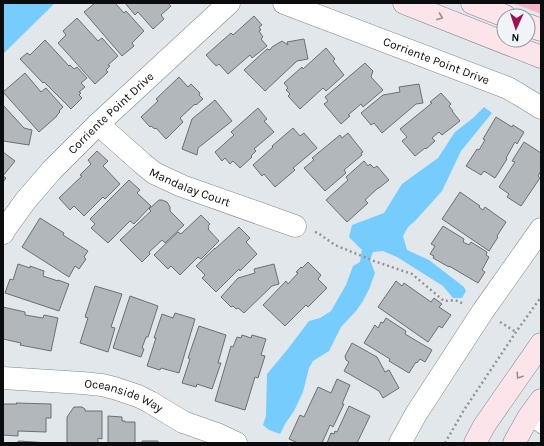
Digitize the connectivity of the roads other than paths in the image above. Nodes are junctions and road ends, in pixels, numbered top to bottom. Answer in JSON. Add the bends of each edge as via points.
{"nodes":[{"id":1,"x":229,"y":3,"type":"edge"},
{"id":2,"x":284,"y":3,"type":"edge"},
{"id":3,"x":404,"y":3,"type":"edge"},
{"id":4,"x":472,"y":3,"type":"edge"},
{"id":5,"x":496,"y":12,"type":"edge"},
{"id":6,"x":541,"y":56,"type":"edge"},
{"id":7,"x":541,"y":108,"type":"edge"},
{"id":8,"x":98,"y":124,"type":"junction"},
{"id":9,"x":295,"y":226,"type":"road end"},
{"id":10,"x":541,"y":229,"type":"edge"},
{"id":11,"x":3,"y":233,"type":"edge"},
{"id":12,"x":541,"y":344,"type":"edge"},
{"id":13,"x":3,"y":378,"type":"edge"},
{"id":14,"x":541,"y":400,"type":"edge"},
{"id":15,"x":535,"y":423,"type":"edge"},
{"id":16,"x":236,"y":443,"type":"edge"},
{"id":17,"x":400,"y":443,"type":"edge"},
{"id":18,"x":475,"y":443,"type":"edge"},
{"id":19,"x":514,"y":443,"type":"edge"}],
"edges":[{"from":1,"to":8,"type":"street","name":"Corriente Point Drive"},
{"from":2,"to":7,"type":"street","name":"Corriente Point Drive","via":[[508,88]]},
{"from":3,"to":6,"type":"street","one_way":true},
{"from":4,"to":5,"type":"street"},
{"from":8,"to":9,"type":"street","name":"Mandalay Court","via":[[154,173],[182,186]]},
{"from":8,"to":11,"type":"street","name":"Corriente Point Drive","via":[[52,170],[26,200]]},
{"from":10,"to":17,"type":"street","via":[[483,311]]},
{"from":12,"to":18,"type":"street","one_way":true},
{"from":13,"to":16,"type":"street","name":"Oceanside Way","via":[[82,383],[114,388],[138,396],[183,422]]},
{"from":14,"to":15,"type":"street"},
{"from":15,"to":19,"type":"street"}]}
